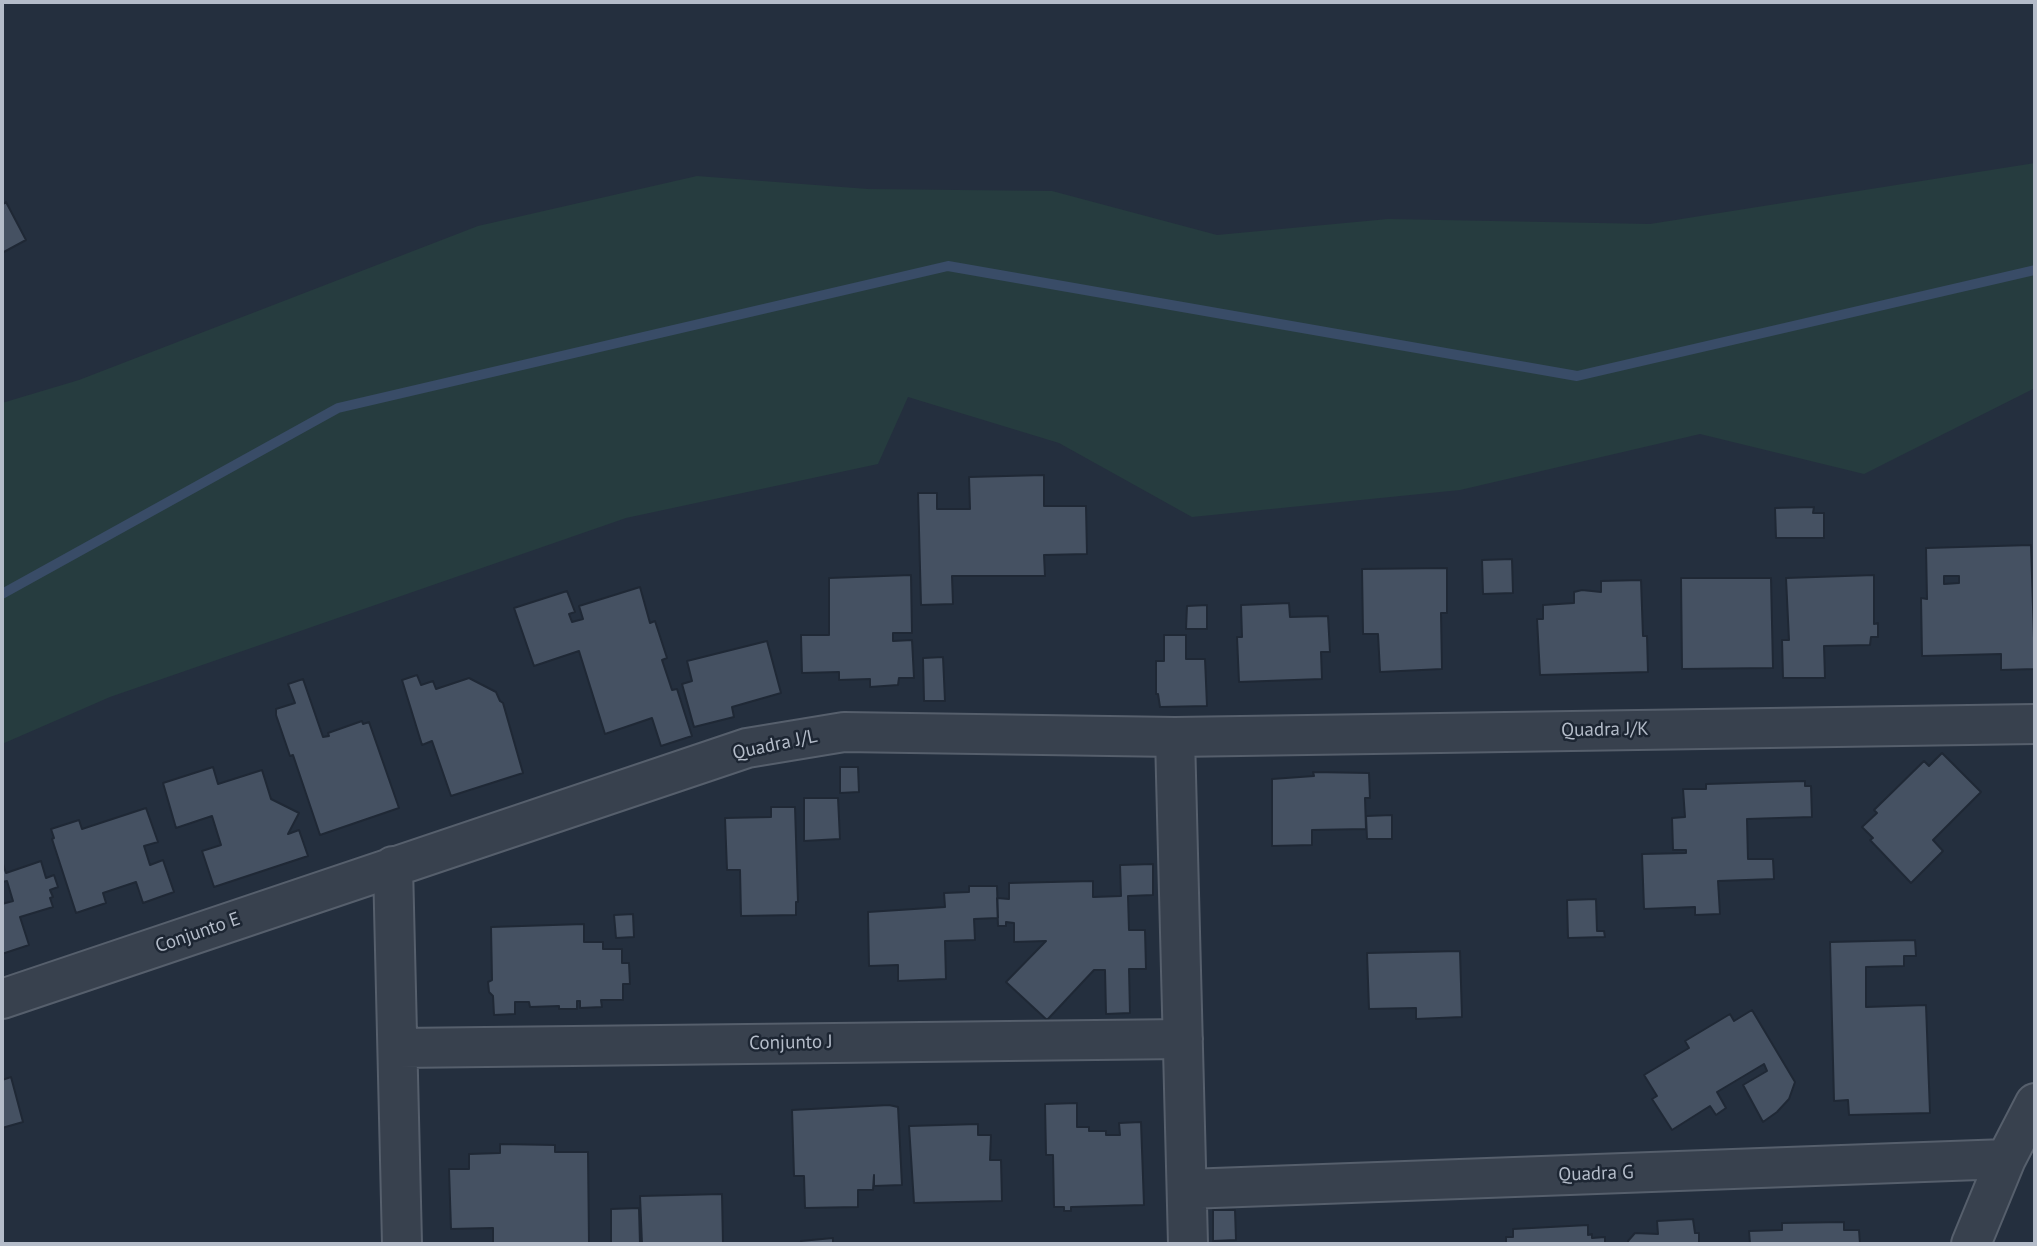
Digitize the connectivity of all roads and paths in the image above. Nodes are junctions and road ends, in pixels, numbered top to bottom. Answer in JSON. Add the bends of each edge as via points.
{"nodes":[{"id":1,"x":2035,"y":724,"type":"edge"},
{"id":2,"x":1175,"y":737,"type":"junction"},
{"id":3,"x":393,"y":866,"type":"junction"},
{"id":4,"x":2,"y":999,"type":"edge"},
{"id":5,"x":1183,"y":1039,"type":"junction"},
{"id":6,"x":399,"y":1048,"type":"junction"},
{"id":7,"x":2035,"y":1103,"type":"edge"},
{"id":8,"x":2006,"y":1159,"type":"junction"},
{"id":9,"x":1187,"y":1189,"type":"junction"},
{"id":10,"x":402,"y":1244,"type":"edge"},
{"id":11,"x":1188,"y":1244,"type":"edge"},
{"id":12,"x":1971,"y":1244,"type":"edge"}],
"edges":[{"from":1,"to":2,"type":"street","name":"Quadra J/K"},
{"from":2,"to":3,"type":"street","name":"Quadra J/L","via":[[844,732],[747,748]]},
{"from":2,"to":5,"type":"street"},
{"from":3,"to":4,"type":"street","name":"Conjunto E"},
{"from":3,"to":6,"type":"street"},
{"from":5,"to":6,"type":"street","name":"Conjunto J"},
{"from":5,"to":9,"type":"street"},
{"from":6,"to":10,"type":"street"},
{"from":7,"to":8,"type":"street"},
{"from":8,"to":9,"type":"street","name":"Quadra G"},
{"from":8,"to":12,"type":"street"},
{"from":9,"to":11,"type":"street"}]}
